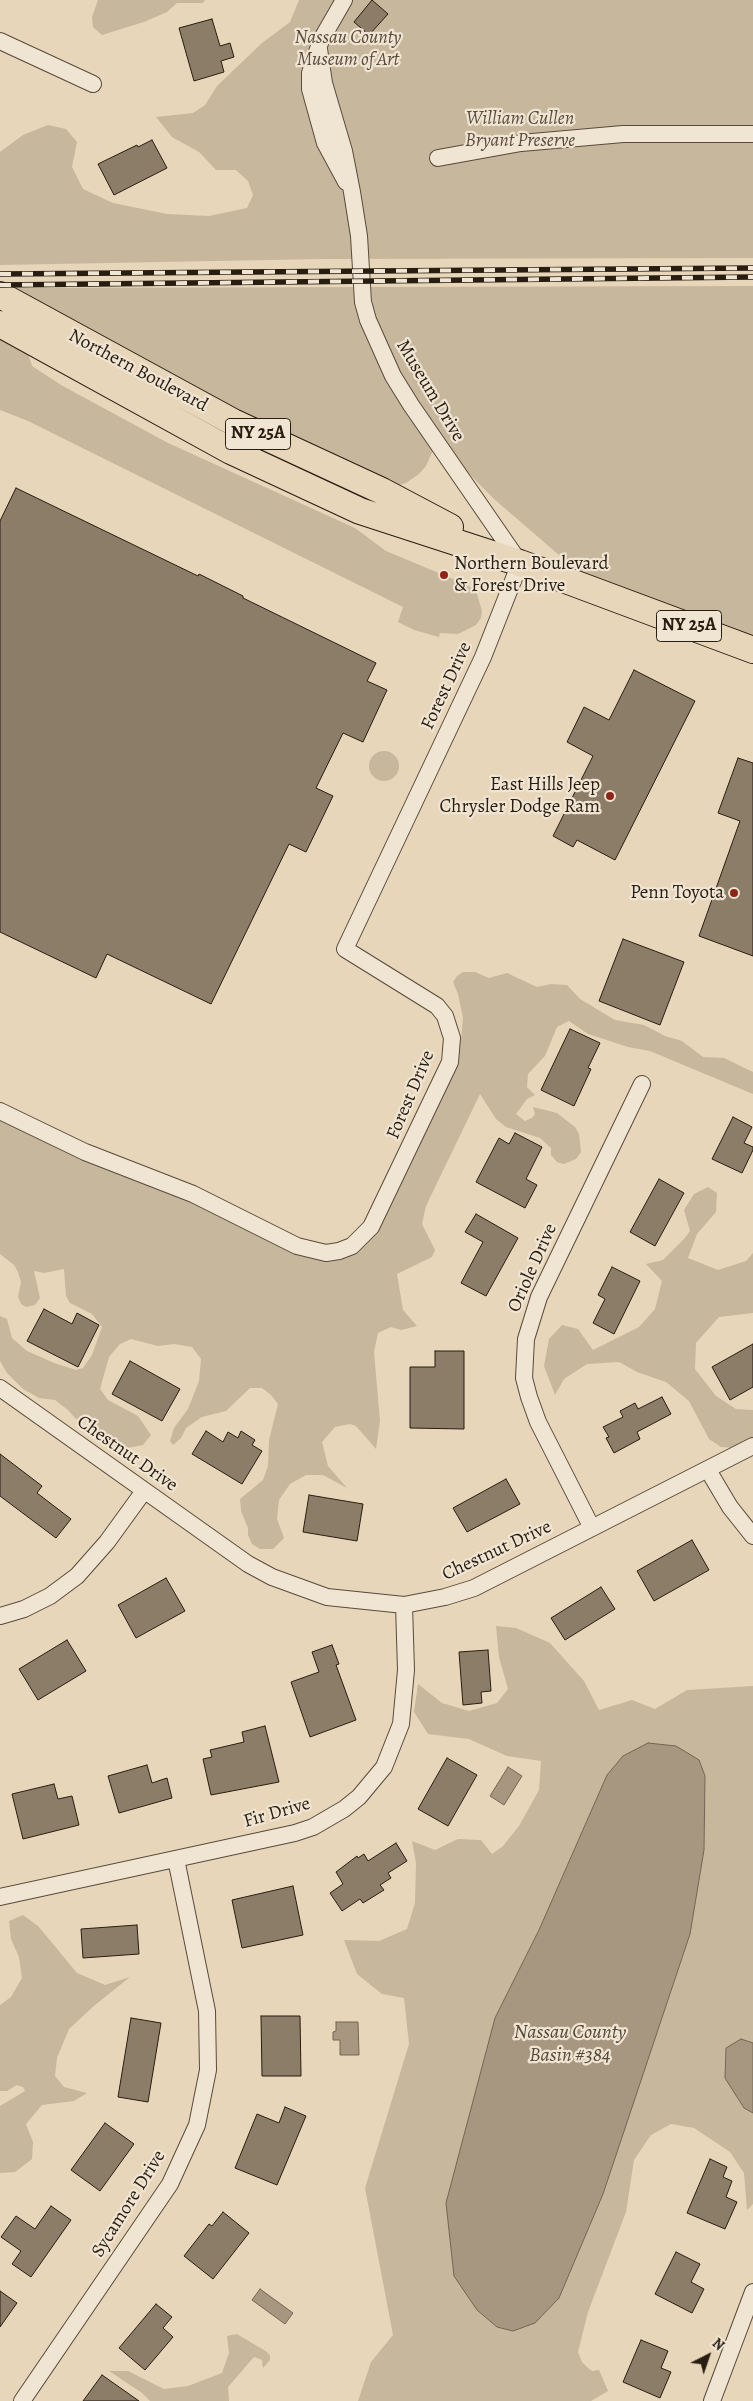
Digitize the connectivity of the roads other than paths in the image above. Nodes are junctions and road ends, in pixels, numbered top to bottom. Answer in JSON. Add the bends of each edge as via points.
{"nodes":[{"id":1,"x":344,"y":0,"type":"edge"},
{"id":2,"x":0,"y":41,"type":"edge"},
{"id":3,"x":93,"y":84,"type":"dead end"},
{"id":4,"x":753,"y":134,"type":"edge"},
{"id":5,"x":438,"y":158,"type":"dead end"},
{"id":6,"x":0,"y":295,"type":"edge"},
{"id":7,"x":0,"y":324,"type":"edge"},
{"id":8,"x":520,"y":563,"type":"junction"},
{"id":9,"x":753,"y":650,"type":"edge"},
{"id":10,"x":642,"y":1084,"type":"dead end"},
{"id":11,"x":0,"y":1111,"type":"edge"},
{"id":12,"x":0,"y":1388,"type":"edge"},
{"id":13,"x":753,"y":1446,"type":"edge"},
{"id":14,"x":708,"y":1470,"type":"junction"},
{"id":15,"x":144,"y":1491,"type":"junction"},
{"id":16,"x":592,"y":1528,"type":"junction"},
{"id":17,"x":753,"y":1536,"type":"edge"},
{"id":18,"x":404,"y":1605,"type":"junction"},
{"id":19,"x":0,"y":1616,"type":"edge"},
{"id":20,"x":176,"y":1859,"type":"junction"},
{"id":21,"x":0,"y":1897,"type":"edge"},
{"id":22,"x":753,"y":2292,"type":"edge"},
{"id":23,"x":22,"y":2401,"type":"edge"},
{"id":24,"x":712,"y":2401,"type":"edge"}],
"edges":[{"from":1,"to":8,"type":"street","name":"Museum Drive","via":[[319,49],[324,83],[344,150],[352,192],[365,311],[385,359],[411,405]]},
{"from":2,"to":3,"type":"street"},
{"from":4,"to":5,"type":"street","via":[[623,134],[521,143]]},
{"from":6,"to":8,"type":"main road","name":"Northern Boulevard","number":"NY 25A","via":[[233,422],[382,492]]},
{"from":7,"to":8,"type":"main road","name":"Northern Boulevard","number":"NY 25A","via":[[230,451],[360,511]]},
{"from":8,"to":9,"type":"main road","name":"Northern Boulevard","number":"NY 25A"},
{"from":8,"to":11,"type":"street","name":"Forest Drive","via":[[483,657],[345,949],[437,1006],[445,1016],[452,1038],[450,1062],[371,1227],[352,1246],[340,1251],[321,1252],[297,1246],[193,1194],[85,1152]]},
{"from":10,"to":16,"type":"street","name":"Oriole Drive","via":[[539,1297],[526,1339],[524,1378],[529,1397],[538,1422]]},
{"from":12,"to":15,"type":"street","name":"Chestnut Drive"},
{"from":13,"to":14,"type":"street","name":"Chestnut Drive"},
{"from":14,"to":16,"type":"street","name":"Chestnut Drive"},
{"from":14,"to":17,"type":"street","via":[[730,1507]]},
{"from":15,"to":18,"type":"street","name":"Chestnut Drive","via":[[272,1578],[327,1597]]},
{"from":15,"to":19,"type":"street","via":[[107,1542],[77,1576],[50,1596]]},
{"from":16,"to":18,"type":"street","name":"Chestnut Drive","via":[[474,1588]]},
{"from":18,"to":20,"type":"street","name":"Fir Drive","via":[[406,1670],[401,1724],[390,1756],[376,1778],[344,1809],[313,1827]]},
{"from":20,"to":21,"type":"street","name":"Fir Drive"},
{"from":20,"to":23,"type":"street","name":"Sycamore Drive","via":[[207,2011],[208,2070],[197,2125],[170,2184]]},
{"from":22,"to":24,"type":"street"}]}
